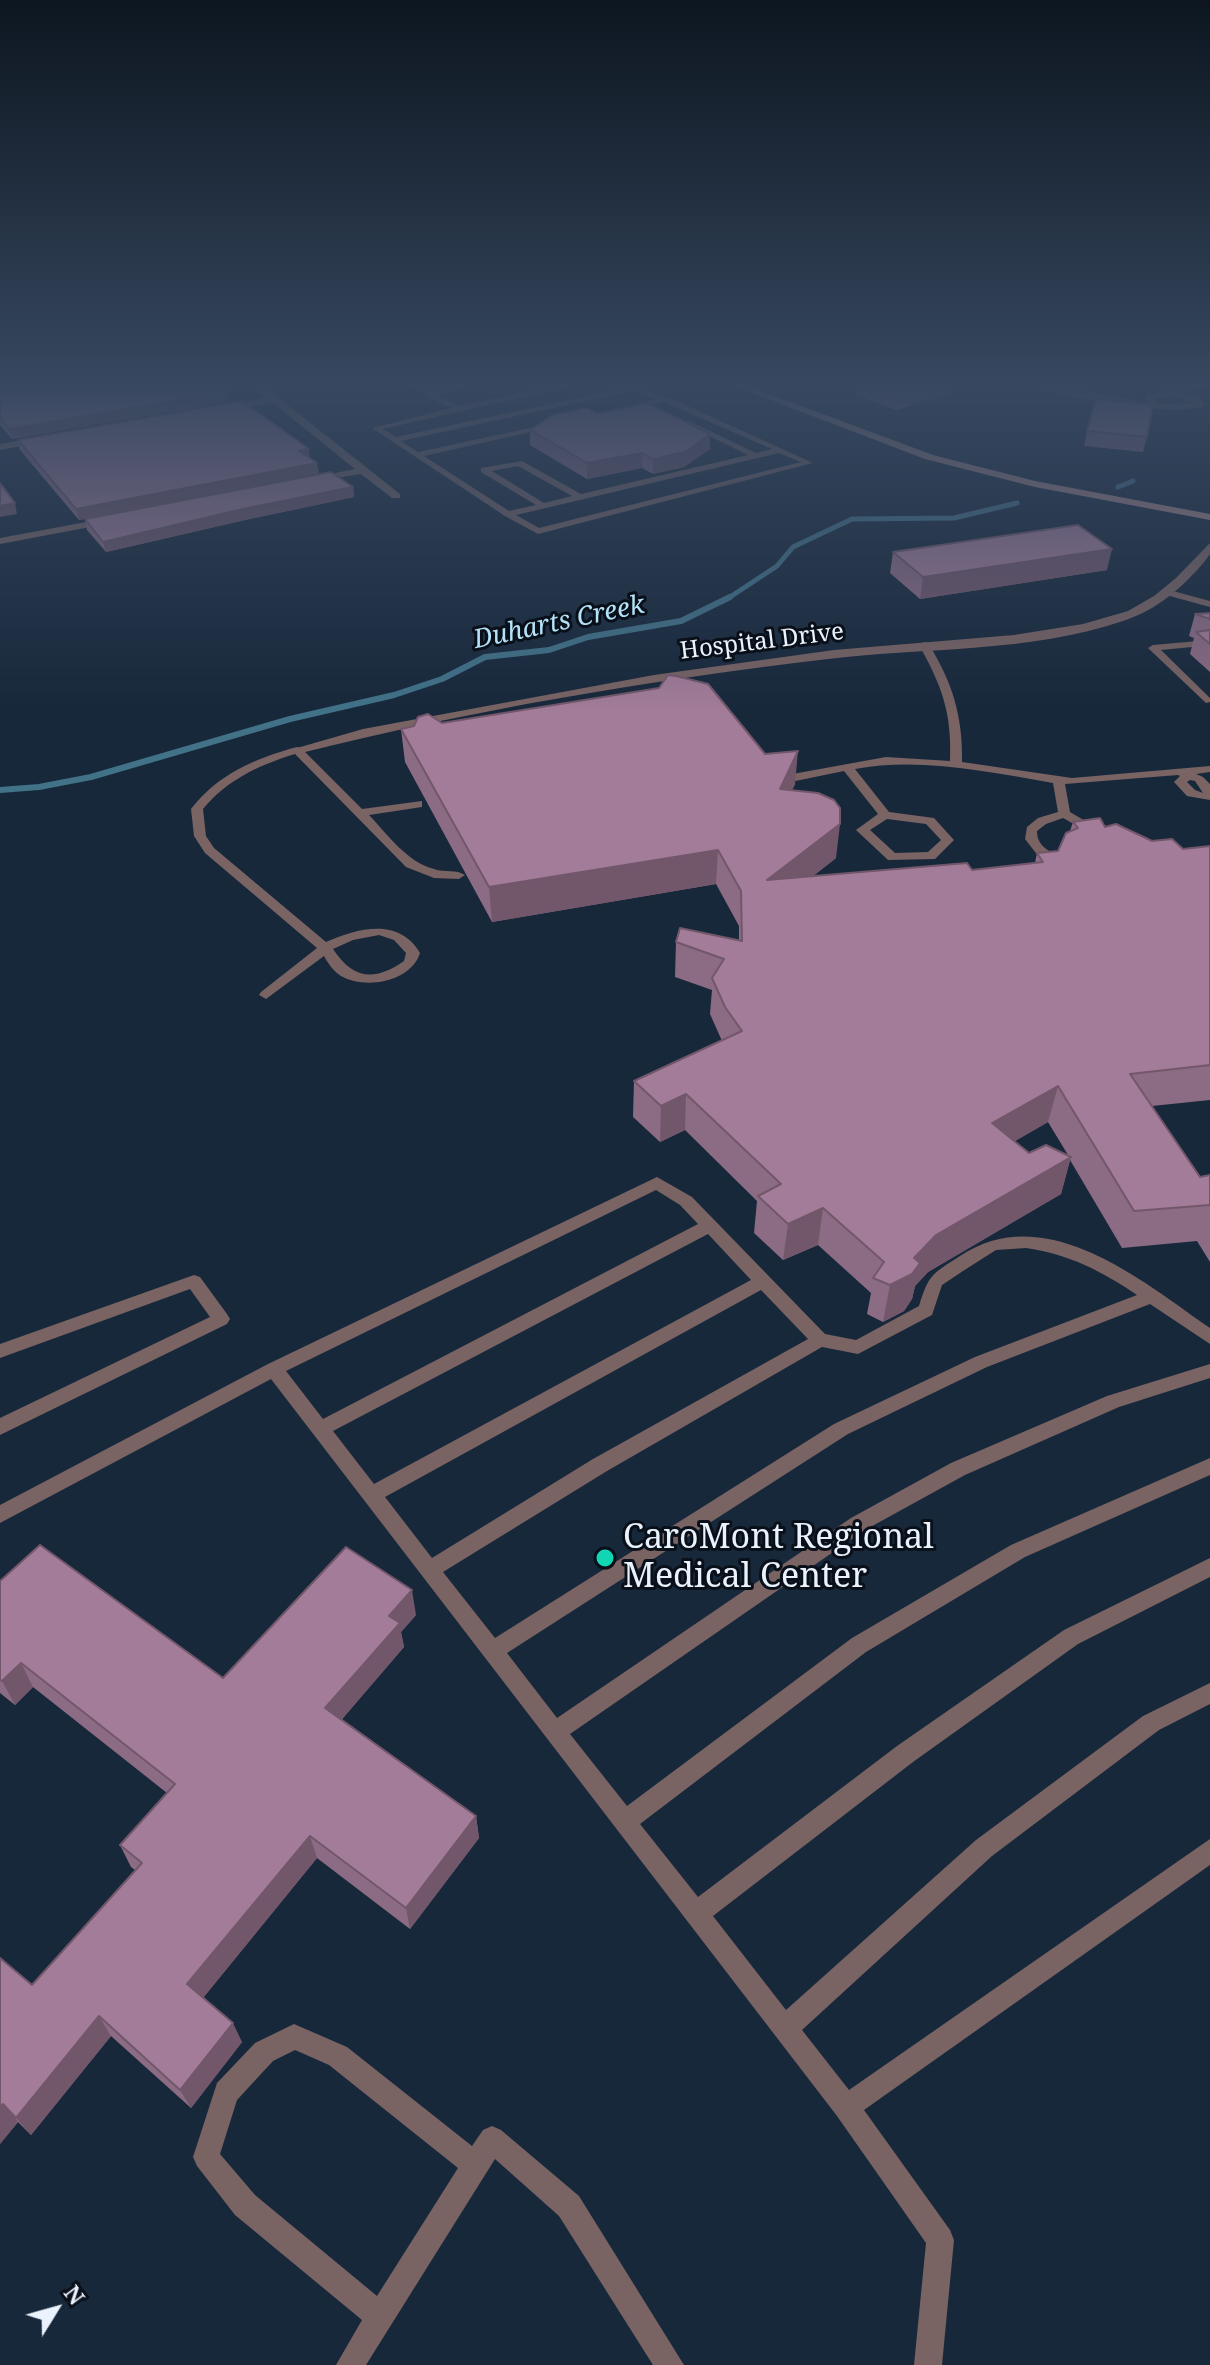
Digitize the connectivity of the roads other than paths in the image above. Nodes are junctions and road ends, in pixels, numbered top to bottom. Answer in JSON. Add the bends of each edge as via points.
{"nodes":[{"id":1,"x":393,"y":493,"type":"edge"},
{"id":2,"x":475,"y":493,"type":"edge"},
{"id":3,"x":523,"y":493,"type":"edge"},
{"id":4,"x":573,"y":493,"type":"edge"},
{"id":5,"x":595,"y":493,"type":"edge"},
{"id":6,"x":687,"y":493,"type":"edge"},
{"id":7,"x":1085,"y":493,"type":"edge"},
{"id":8,"x":396,"y":496,"type":"dead end"},
{"id":9,"x":579,"y":497,"type":"junction"},
{"id":10,"x":542,"y":505,"type":"junction"},
{"id":11,"x":508,"y":514,"type":"junction"},
{"id":12,"x":133,"y":516,"type":"edge"},
{"id":13,"x":1210,"y":517,"type":"edge"},
{"id":14,"x":0,"y":541,"type":"edge"},
{"id":15,"x":1210,"y":546,"type":"edge"},
{"id":16,"x":1169,"y":593,"type":"junction"},
{"id":17,"x":1210,"y":604,"type":"edge"},
{"id":18,"x":1198,"y":644,"type":"edge"},
{"id":19,"x":924,"y":645,"type":"junction"},
{"id":20,"x":1206,"y":700,"type":"dead end"},
{"id":21,"x":297,"y":750,"type":"junction"},
{"id":22,"x":956,"y":765,"type":"junction"},
{"id":23,"x":846,"y":766,"type":"junction"},
{"id":24,"x":1210,"y":769,"type":"edge"},
{"id":25,"x":1184,"y":774,"type":"junction"},
{"id":26,"x":1058,"y":780,"type":"junction"},
{"id":27,"x":768,"y":783,"type":"edge"},
{"id":28,"x":1208,"y":798,"type":"edge"},
{"id":29,"x":418,"y":804,"type":"edge"},
{"id":30,"x":360,"y":813,"type":"junction"},
{"id":31,"x":1064,"y":814,"type":"junction"},
{"id":32,"x":885,"y":815,"type":"junction"},
{"id":33,"x":1105,"y":842,"type":"edge"},
{"id":34,"x":1061,"y":861,"type":"edge"},
{"id":35,"x":459,"y":875,"type":"edge"},
{"id":36,"x":325,"y":948,"type":"junction"},
{"id":37,"x":266,"y":995,"type":"dead end"},
{"id":38,"x":710,"y":1225,"type":"junction"},
{"id":39,"x":763,"y":1281,"type":"junction"},
{"id":40,"x":1149,"y":1297,"type":"junction"},
{"id":41,"x":1210,"y":1337,"type":"edge"},
{"id":42,"x":820,"y":1340,"type":"junction"},
{"id":43,"x":0,"y":1351,"type":"edge"},
{"id":44,"x":274,"y":1369,"type":"junction"},
{"id":45,"x":1210,"y":1371,"type":"edge"},
{"id":46,"x":0,"y":1427,"type":"edge"},
{"id":47,"x":320,"y":1429,"type":"junction"},
{"id":48,"x":1210,"y":1466,"type":"edge"},
{"id":49,"x":371,"y":1495,"type":"junction"},
{"id":50,"x":0,"y":1515,"type":"edge"},
{"id":51,"x":1210,"y":1567,"type":"edge"},
{"id":52,"x":429,"y":1570,"type":"junction"},
{"id":53,"x":492,"y":1651,"type":"junction"},
{"id":54,"x":1210,"y":1693,"type":"edge"},
{"id":55,"x":555,"y":1732,"type":"junction"},
{"id":56,"x":624,"y":1822,"type":"junction"},
{"id":57,"x":1210,"y":1851,"type":"edge"},
{"id":58,"x":696,"y":1914,"type":"junction"},
{"id":59,"x":785,"y":2028,"type":"junction"},
{"id":60,"x":846,"y":2107,"type":"junction"},
{"id":61,"x":475,"y":2165,"type":"junction"},
{"id":62,"x":380,"y":2317,"type":"junction"},
{"id":63,"x":350,"y":2365,"type":"edge"},
{"id":64,"x":670,"y":2365,"type":"edge"},
{"id":65,"x":928,"y":2365,"type":"edge"}],
"edges":[{"from":1,"to":8,"type":"street"},
{"from":2,"to":11,"type":"lane"},
{"from":3,"to":10,"type":"lane"},
{"from":4,"to":9,"type":"lane"},
{"from":5,"to":9,"type":"lane"},
{"from":6,"to":11,"type":"lane","via":[[538,531]]},
{"from":7,"to":13,"type":"street"},
{"from":9,"to":10,"type":"lane"},
{"from":10,"to":11,"type":"lane"},
{"from":12,"to":14,"type":"street"},
{"from":15,"to":16,"type":"street","name":"Hospital Drive"},
{"from":16,"to":17,"type":"lane"},
{"from":16,"to":19,"type":"street","name":"Hospital Drive","via":[[1142,609],[1091,626]]},
{"from":18,"to":20,"type":"lane","via":[[1153,648]]},
{"from":19,"to":21,"type":"street","name":"Hospital Drive","via":[[616,684]]},
{"from":19,"to":22,"type":"lane","via":[[949,687],[958,725]]},
{"from":21,"to":30,"type":"lane"},
{"from":21,"to":36,"type":"lane","via":[[222,782],[197,809],[196,822],[209,850]]},
{"from":22,"to":23,"type":"lane","via":[[906,759]]},
{"from":22,"to":26,"type":"lane"},
{"from":23,"to":27,"type":"lane"},
{"from":23,"to":32,"type":"lane"},
{"from":24,"to":25,"type":"lane"},
{"from":25,"to":26,"type":"lane"},
{"from":25,"to":28,"type":"lane","via":[[1180,782],[1191,793]]},
{"from":26,"to":31,"type":"lane"},
{"from":29,"to":30,"type":"lane"},
{"from":30,"to":35,"type":"lane","via":[[410,864],[434,874]]},
{"from":31,"to":33,"type":"lane"},
{"from":31,"to":34,"type":"lane","via":[[1031,830],[1031,839],[1043,854]]},
{"from":32,"to":32,"type":"lane","via":[[930,821],[948,840],[931,856],[892,857],[862,830]]},
{"from":36,"to":36,"type":"lane","via":[[379,931],[401,937],[413,953],[400,971],[369,979],[340,969]]},
{"from":36,"to":37,"type":"lane"},
{"from":38,"to":39,"type":"lane"},
{"from":38,"to":44,"type":"lane","via":[[657,1183]]},
{"from":38,"to":47,"type":"lane"},
{"from":39,"to":42,"type":"lane"},
{"from":39,"to":49,"type":"lane"},
{"from":40,"to":41,"type":"lane"},
{"from":40,"to":42,"type":"lane","via":[[1087,1256],[1046,1243],[996,1244],[935,1282],[926,1310],[858,1347]]},
{"from":40,"to":53,"type":"lane","via":[[981,1362],[841,1429]]},
{"from":42,"to":52,"type":"lane"},
{"from":43,"to":46,"type":"lane","via":[[194,1281],[221,1319]]},
{"from":44,"to":47,"type":"lane"},
{"from":44,"to":50,"type":"lane"},
{"from":45,"to":55,"type":"lane","via":[[1113,1401],[958,1469],[858,1524]]},
{"from":47,"to":49,"type":"lane"},
{"from":48,"to":56,"type":"lane","via":[[1018,1551],[859,1645]]},
{"from":49,"to":52,"type":"lane"},
{"from":51,"to":58,"type":"lane","via":[[1071,1637],[905,1754]]},
{"from":52,"to":53,"type":"lane"},
{"from":53,"to":55,"type":"lane"},
{"from":54,"to":59,"type":"lane","via":[[1151,1723],[984,1848]]},
{"from":55,"to":56,"type":"lane"},
{"from":56,"to":58,"type":"lane"},
{"from":57,"to":60,"type":"lane"},
{"from":58,"to":59,"type":"lane"},
{"from":59,"to":60,"type":"lane"},
{"from":60,"to":65,"type":"lane","via":[[940,2240]]},
{"from":61,"to":62,"type":"lane"},
{"from":61,"to":62,"type":"lane","via":[[338,2056],[294,2037],[264,2052],[226,2092],[206,2157],[245,2205]]},
{"from":61,"to":64,"type":"lane","via":[[492,2139],[569,2206]]},
{"from":62,"to":63,"type":"lane"}]}
